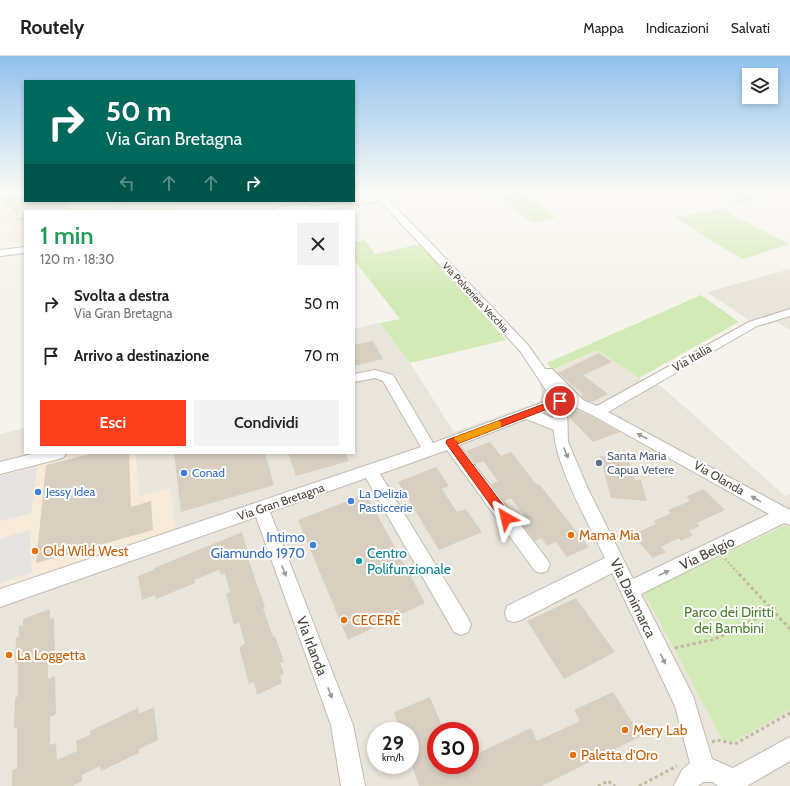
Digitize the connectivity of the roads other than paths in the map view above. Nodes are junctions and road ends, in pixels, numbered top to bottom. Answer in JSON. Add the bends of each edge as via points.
{"nodes":[{"id":1,"x":410,"y":227,"type":"edge"},
{"id":2,"x":24,"y":246,"type":"edge"},
{"id":3,"x":0,"y":249,"type":"edge"},
{"id":4,"x":24,"y":250,"type":"edge"},
{"id":5,"x":0,"y":254,"type":"edge"},
{"id":6,"x":790,"y":312,"type":"edge"},
{"id":7,"x":524,"y":348,"type":"junction"},
{"id":8,"x":355,"y":378,"type":"edge"},
{"id":9,"x":560,"y":401,"type":"junction"},
{"id":10,"x":578,"y":403,"type":"junction"},
{"id":11,"x":597,"y":412,"type":"junction"},
{"id":12,"x":526,"y":414,"type":"junction"},
{"id":13,"x":560,"y":427,"type":"junction"},
{"id":14,"x":450,"y":443,"type":"junction"},
{"id":15,"x":430,"y":450,"type":"junction"},
{"id":16,"x":55,"y":454,"type":"edge"},
{"id":17,"x":0,"y":468,"type":"edge"},
{"id":18,"x":370,"y":471,"type":"junction"},
{"id":19,"x":261,"y":508,"type":"junction"},
{"id":20,"x":787,"y":517,"type":"edge"},
{"id":21,"x":615,"y":562,"type":"junction"},
{"id":22,"x":541,"y":565,"type":"dead end"},
{"id":23,"x":629,"y":590,"type":"junction"},
{"id":24,"x":0,"y":598,"type":"edge"},
{"id":25,"x":514,"y":613,"type":"dead end"},
{"id":26,"x":461,"y":625,"type":"dead end"},
{"id":27,"x":790,"y":748,"type":"edge"},
{"id":28,"x":703,"y":769,"type":"junction"},
{"id":29,"x":734,"y":784,"type":"edge"},
{"id":30,"x":353,"y":786,"type":"edge"},
{"id":31,"x":686,"y":786,"type":"edge"}],
"edges":[{"from":1,"to":7,"type":"street","name":"Via Polveriera Vecchia"},
{"from":2,"to":3,"type":"street"},
{"from":4,"to":5,"type":"street"},
{"from":6,"to":11,"type":"street","name":"Via Italia","via":[[753,324]]},
{"from":7,"to":9,"type":"street","name":"Via Polveriera Vecchia"},
{"from":7,"to":10,"type":"street"},
{"from":8,"to":15,"type":"street","via":[[375,374],[388,378]]},
{"from":9,"to":10,"type":"street","name":"Via Olanda"},
{"from":9,"to":12,"type":"street","name":"Via Gran Bretagna"},
{"from":9,"to":13,"type":"street","name":"Via Danimarca"},
{"from":10,"to":11,"type":"street","name":"Via Olanda"},
{"from":20,"to":11,"type":"street","name":"Via Olanda","one_way":true},
{"from":12,"to":13,"type":"street"},
{"from":12,"to":14,"type":"street","name":"Via Gran Bretagna"},
{"from":13,"to":21,"type":"street","name":"Via Danimarca","one_way":true,"via":[[561,442],[580,489]]},
{"from":14,"to":15,"type":"street","name":"Via Gran Bretagna"},
{"from":14,"to":22,"type":"street"},
{"from":15,"to":18,"type":"street","name":"Via Gran Bretagna"},
{"from":16,"to":17,"type":"street"},
{"from":18,"to":19,"type":"street","name":"Via Gran Bretagna"},
{"from":18,"to":26,"type":"street"},
{"from":19,"to":24,"type":"street","name":"Via Gran Bretagna"},
{"from":19,"to":30,"type":"street","name":"Via Irlanda","one_way":true,"via":[[342,725]]},
{"from":23,"to":20,"type":"street","name":"Via Belgio","one_way":true},
{"from":21,"to":23,"type":"street","name":"Via Danimarca"},
{"from":21,"to":25,"type":"street"},
{"from":23,"to":28,"type":"street","name":"Via Danimarca","one_way":true,"via":[[685,704]]},
{"from":27,"to":29,"type":"street"},
{"from":28,"to":29,"type":"street","via":[[718,773]]},
{"from":28,"to":31,"type":"street","via":[[695,772]]}]}
